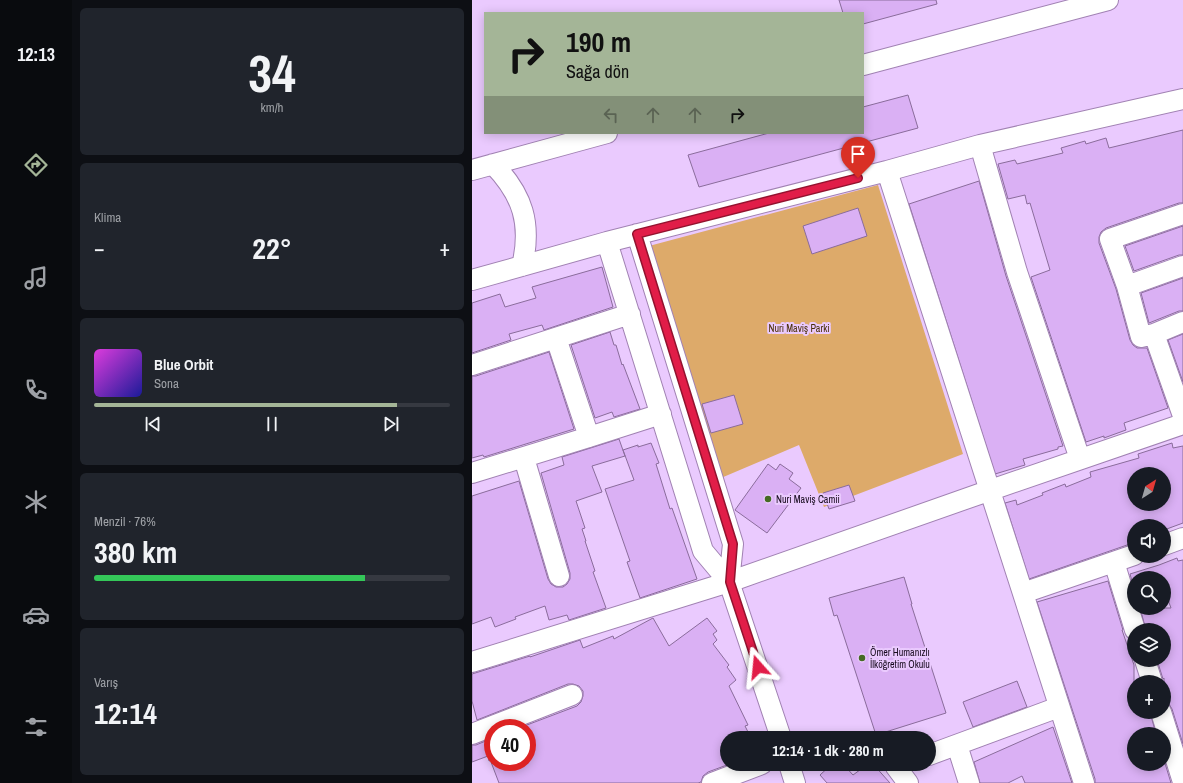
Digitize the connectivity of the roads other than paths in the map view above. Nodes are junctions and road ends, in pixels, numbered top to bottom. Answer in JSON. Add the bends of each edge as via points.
{"nodes":[{"id":1,"x":1108,"y":0,"type":"edge"},
{"id":2,"x":864,"y":65,"type":"edge"},
{"id":3,"x":1183,"y":99,"type":"edge"},
{"id":4,"x":603,"y":134,"type":"edge"},
{"id":5,"x":980,"y":145,"type":"junction"},
{"id":6,"x":493,"y":164,"type":"junction"},
{"id":7,"x":472,"y":170,"type":"edge"},
{"id":8,"x":887,"y":171,"type":"junction"},
{"id":9,"x":1183,"y":214,"type":"edge"},
{"id":10,"x":637,"y":234,"type":"junction"},
{"id":11,"x":608,"y":242,"type":"junction"},
{"id":12,"x":522,"y":266,"type":"junction"},
{"id":13,"x":1183,"y":266,"type":"edge"},
{"id":14,"x":472,"y":280,"type":"edge"},
{"id":15,"x":1127,"y":286,"type":"junction"},
{"id":16,"x":630,"y":314,"type":"junction"},
{"id":17,"x":1183,"y":322,"type":"edge"},
{"id":18,"x":1154,"y":334,"type":"junction"},
{"id":19,"x":556,"y":338,"type":"junction"},
{"id":20,"x":472,"y":365,"type":"edge"},
{"id":21,"x":661,"y":414,"type":"junction"},
{"id":22,"x":1183,"y":416,"type":"edge"},
{"id":23,"x":1183,"y":424,"type":"edge"},
{"id":24,"x":589,"y":437,"type":"junction"},
{"id":25,"x":524,"y":458,"type":"junction"},
{"id":26,"x":1080,"y":459,"type":"junction"},
{"id":27,"x":472,"y":472,"type":"edge"},
{"id":28,"x":988,"y":490,"type":"junction"},
{"id":29,"x":1183,"y":538,"type":"edge"},
{"id":30,"x":1171,"y":542,"type":"edge"},
{"id":31,"x":1127,"y":557,"type":"edge"},
{"id":32,"x":1114,"y":562,"type":"junction"},
{"id":33,"x":559,"y":576,"type":"dead end"},
{"id":34,"x":730,"y":582,"type":"junction"},
{"id":35,"x":1023,"y":593,"type":"junction"},
{"id":36,"x":1133,"y":623,"type":"edge"},
{"id":37,"x":472,"y":662,"type":"edge"},
{"id":38,"x":572,"y":695,"type":"dead end"},
{"id":39,"x":1059,"y":707,"type":"junction"},
{"id":40,"x":1163,"y":719,"type":"edge"},
{"id":41,"x":779,"y":731,"type":"edge"},
{"id":42,"x":472,"y":734,"type":"edge"},
{"id":43,"x":957,"y":745,"type":"junction"},
{"id":44,"x":936,"y":752,"type":"edge"},
{"id":45,"x":744,"y":771,"type":"edge"},
{"id":46,"x":792,"y":771,"type":"edge"},
{"id":47,"x":899,"y":771,"type":"edge"},
{"id":48,"x":1183,"y":782,"type":"edge"},
{"id":49,"x":712,"y":783,"type":"edge"},
{"id":50,"x":795,"y":783,"type":"edge"},
{"id":51,"x":908,"y":783,"type":"edge"},
{"id":52,"x":969,"y":783,"type":"edge"},
{"id":53,"x":1084,"y":783,"type":"edge"}],
"edges":[{"from":1,"to":2,"type":"street"},
{"from":3,"to":5,"type":"street"},
{"from":4,"to":6,"type":"street"},
{"from":5,"to":8,"type":"street"},
{"from":5,"to":26,"type":"street","via":[[1018,272]]},
{"from":6,"to":7,"type":"street"},
{"from":6,"to":12,"type":"street","via":[[514,189],[524,216],[526,241]]},
{"from":8,"to":10,"type":"street"},
{"from":8,"to":28,"type":"street"},
{"from":9,"to":15,"type":"street","via":[[1110,239]]},
{"from":10,"to":11,"type":"street"},
{"from":10,"to":34,"type":"street","via":[[733,544]]},
{"from":11,"to":12,"type":"street"},
{"from":11,"to":16,"type":"street"},
{"from":12,"to":14,"type":"street"},
{"from":13,"to":15,"type":"street"},
{"from":15,"to":18,"type":"street","via":[[1141,337]]},
{"from":16,"to":19,"type":"street"},
{"from":16,"to":21,"type":"street"},
{"from":17,"to":18,"type":"street"},
{"from":18,"to":22,"type":"street"},
{"from":19,"to":20,"type":"street"},
{"from":19,"to":24,"type":"street"},
{"from":21,"to":24,"type":"street"},
{"from":21,"to":34,"type":"street","via":[[703,551]]},
{"from":23,"to":26,"type":"street"},
{"from":24,"to":25,"type":"street"},
{"from":25,"to":27,"type":"street"},
{"from":25,"to":33,"type":"street"},
{"from":26,"to":28,"type":"street"},
{"from":28,"to":34,"type":"street"},
{"from":28,"to":35,"type":"street"},
{"from":29,"to":30,"type":"street"},
{"from":31,"to":32,"type":"street"},
{"from":32,"to":35,"type":"street"},
{"from":32,"to":36,"type":"street"},
{"from":34,"to":37,"type":"street"},
{"from":34,"to":41,"type":"street"},
{"from":35,"to":39,"type":"street"},
{"from":38,"to":42,"type":"street"},
{"from":39,"to":43,"type":"street"},
{"from":39,"to":53,"type":"street"},
{"from":40,"to":48,"type":"street"},
{"from":43,"to":44,"type":"street"},
{"from":43,"to":52,"type":"street"},
{"from":45,"to":49,"type":"street"},
{"from":46,"to":50,"type":"street"},
{"from":47,"to":51,"type":"street"}]}
